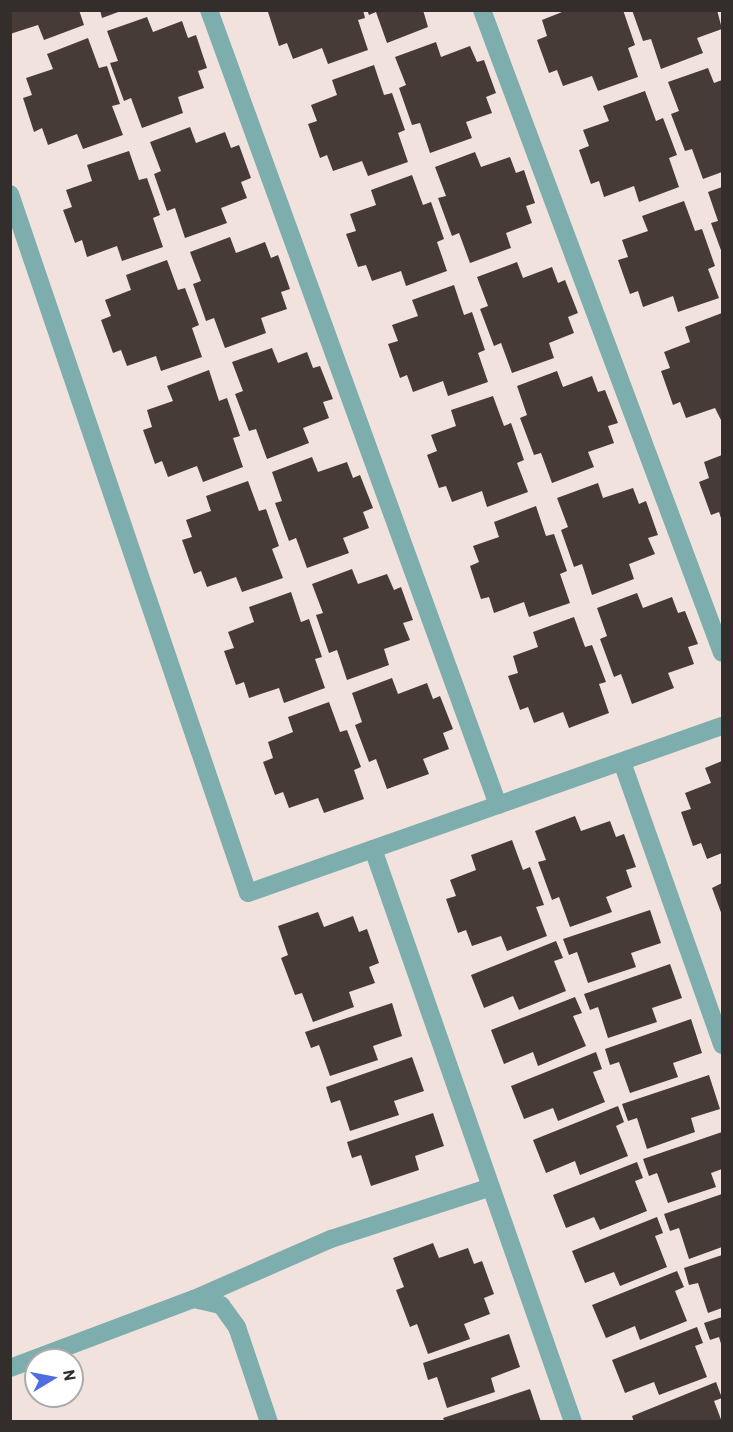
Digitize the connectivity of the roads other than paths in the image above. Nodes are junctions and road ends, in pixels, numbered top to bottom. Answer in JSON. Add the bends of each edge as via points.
{"nodes":[{"id":1,"x":208,"y":10,"type":"edge"},
{"id":2,"x":482,"y":10,"type":"edge"},
{"id":3,"x":10,"y":194,"type":"edge"},
{"id":4,"x":723,"y":653,"type":"edge"},
{"id":5,"x":723,"y":726,"type":"edge"},
{"id":6,"x":622,"y":762,"type":"junction"},
{"id":7,"x":498,"y":805,"type":"junction"},
{"id":8,"x":373,"y":849,"type":"junction"},
{"id":9,"x":723,"y":1045,"type":"edge"},
{"id":10,"x":491,"y":1187,"type":"junction"},
{"id":11,"x":194,"y":1299,"type":"junction"},
{"id":12,"x":10,"y":1368,"type":"edge"},
{"id":13,"x":269,"y":1422,"type":"edge"},
{"id":14,"x":573,"y":1422,"type":"edge"}],
"edges":[{"from":1,"to":7,"type":"street"},
{"from":2,"to":4,"type":"street"},
{"from":3,"to":8,"type":"street","via":[[248,893]]},
{"from":5,"to":6,"type":"street"},
{"from":6,"to":7,"type":"street"},
{"from":6,"to":9,"type":"street"},
{"from":7,"to":8,"type":"street"},
{"from":8,"to":10,"type":"street"},
{"from":10,"to":11,"type":"street","via":[[332,1239]]},
{"from":10,"to":14,"type":"street"},
{"from":11,"to":12,"type":"street"},
{"from":11,"to":13,"type":"street","via":[[220,1305],[237,1327]]}]}
